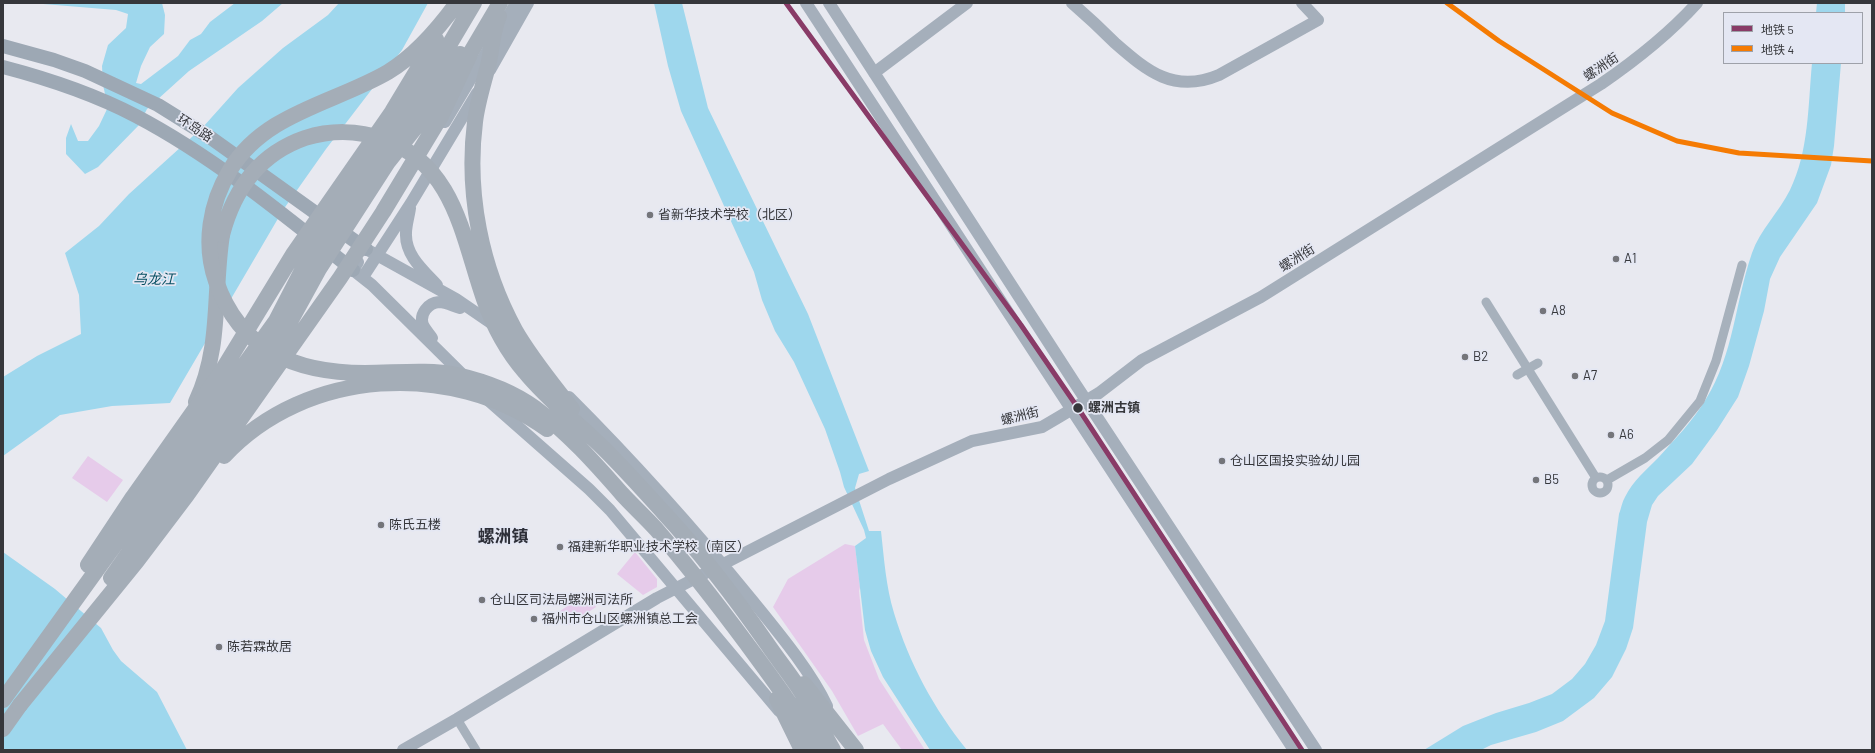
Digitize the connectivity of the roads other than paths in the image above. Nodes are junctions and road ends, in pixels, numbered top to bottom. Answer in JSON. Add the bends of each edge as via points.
{"nodes":[{"id":1,"x":457,"y":3,"type":"edge"},
{"id":2,"x":474,"y":3,"type":"edge"},
{"id":3,"x":490,"y":3,"type":"edge"},
{"id":4,"x":500,"y":3,"type":"edge"},
{"id":5,"x":505,"y":3,"type":"edge"},
{"id":6,"x":516,"y":3,"type":"edge"},
{"id":7,"x":528,"y":3,"type":"edge"},
{"id":8,"x":806,"y":3,"type":"edge"},
{"id":9,"x":829,"y":3,"type":"edge"},
{"id":10,"x":967,"y":3,"type":"edge"},
{"id":11,"x":1072,"y":3,"type":"edge"},
{"id":12,"x":1302,"y":3,"type":"edge"},
{"id":13,"x":1697,"y":3,"type":"edge"},
{"id":14,"x":3,"y":46,"type":"edge"},
{"id":15,"x":3,"y":67,"type":"edge"},
{"id":16,"x":874,"y":73,"type":"junction"},
{"id":17,"x":411,"y":203,"type":"junction"},
{"id":18,"x":371,"y":252,"type":"junction"},
{"id":19,"x":1742,"y":265,"type":"dead end"},
{"id":20,"x":358,"y":273,"type":"junction"},
{"id":21,"x":443,"y":292,"type":"junction"},
{"id":22,"x":1486,"y":302,"type":"dead end"},
{"id":23,"x":480,"y":314,"type":"junction"},
{"id":24,"x":1538,"y":363,"type":"dead end"},
{"id":25,"x":456,"y":368,"type":"junction"},
{"id":26,"x":1528,"y":369,"type":"junction"},
{"id":27,"x":1517,"y":375,"type":"dead end"},
{"id":28,"x":1087,"y":401,"type":"junction"},
{"id":29,"x":1071,"y":410,"type":"junction"},
{"id":30,"x":190,"y":414,"type":"junction"},
{"id":31,"x":600,"y":445,"type":"junction"},
{"id":32,"x":1596,"y":478,"type":"junction"},
{"id":33,"x":1607,"y":480,"type":"junction"},
{"id":34,"x":623,"y":494,"type":"junction"},
{"id":35,"x":187,"y":495,"type":"junction"},
{"id":36,"x":724,"y":565,"type":"junction"},
{"id":37,"x":676,"y":588,"type":"junction"},
{"id":38,"x":767,"y":643,"type":"junction"},
{"id":39,"x":756,"y":656,"type":"junction"},
{"id":40,"x":3,"y":700,"type":"edge"},
{"id":41,"x":20,"y":705,"type":"junction"},
{"id":42,"x":457,"y":719,"type":"junction"},
{"id":43,"x":3,"y":729,"type":"edge"},
{"id":44,"x":403,"y":750,"type":"edge"},
{"id":45,"x":476,"y":750,"type":"edge"},
{"id":46,"x":802,"y":750,"type":"edge"},
{"id":47,"x":805,"y":750,"type":"edge"},
{"id":48,"x":819,"y":750,"type":"edge"},
{"id":49,"x":833,"y":750,"type":"edge"},
{"id":50,"x":849,"y":750,"type":"edge"},
{"id":51,"x":856,"y":750,"type":"edge"},
{"id":52,"x":1294,"y":750,"type":"edge"},
{"id":53,"x":1316,"y":750,"type":"edge"}],
"edges":[{"from":1,"to":30,"type":"highway","bridge":true,"via":[[392,112],[294,253],[222,371]]},
{"from":1,"to":34,"type":"highway","bridge":true,"via":[[432,34],[404,61],[372,80],[285,120],[260,136],[244,151],[231,167],[211,215],[209,242],[213,273],[225,304],[235,319],[254,340],[275,355],[307,367],[332,371],[455,375],[502,390],[532,406],[548,419],[583,451]]},
{"from":2,"to":40,"type":"highway","bridge":true,"via":[[407,116],[376,155],[307,261],[276,321]]},
{"from":3,"to":41,"type":"highway","bridge":true,"via":[[423,118],[388,162],[319,269],[285,331]]},
{"from":4,"to":35,"type":"highway","bridge":true,"via":[[471,52],[441,116],[362,246],[283,362]]},
{"from":5,"to":31,"type":"highway","bridge":true,"via":[[495,26],[475,122],[474,187],[481,239],[494,284],[516,331],[541,369]]},
{"from":6,"to":18,"type":"street"},
{"from":7,"to":17,"type":"street","via":[[462,120]]},
{"from":8,"to":29,"type":"street"},
{"from":9,"to":16,"type":"street"},
{"from":10,"to":16,"type":"street"},
{"from":11,"to":12,"type":"street","via":[[1145,69],[1165,78],[1186,82],[1219,75],[1318,20]]},
{"from":13,"to":28,"type":"street","name":"螺洲街","via":[[1652,48],[1601,84],[1261,297],[1142,360]]},
{"from":14,"to":18,"type":"main road","name":"环岛路","bridge":true,"via":[[85,71],[152,102],[199,130]]},
{"from":15,"to":20,"type":"main road","name":"环岛路","bridge":true,"via":[[79,90],[135,116],[187,146],[282,214]]},
{"from":16,"to":28,"type":"street"},
{"from":17,"to":18,"type":"street"},
{"from":17,"to":21,"type":"street","via":[[406,232],[408,248],[416,263]]},
{"from":18,"to":20,"type":"street"},
{"from":18,"to":21,"type":"street"},
{"from":19,"to":33,"type":"street","via":[[1716,361],[1700,401],[1668,440],[1645,458]]},
{"from":20,"to":25,"type":"street"},
{"from":21,"to":23,"type":"street"},
{"from":22,"to":26,"type":"street"},
{"from":23,"to":25,"type":"street","via":[[441,302],[431,304],[424,313],[423,324],[427,331]]},
{"from":23,"to":36,"type":"street","via":[[523,350],[614,442]]},
{"from":24,"to":26,"type":"street"},
{"from":25,"to":37,"type":"street","via":[[501,413],[597,497]]},
{"from":26,"to":27,"type":"street"},
{"from":26,"to":32,"type":"street"},
{"from":28,"to":29,"type":"street","name":"螺洲街"},
{"from":28,"to":53,"type":"street"},
{"from":29,"to":36,"type":"street","name":"螺洲街","via":[[1042,427],[972,441],[882,483]]},
{"from":29,"to":52,"type":"street"},
{"from":30,"to":31,"type":"highway","bridge":true,"via":[[206,378],[214,347],[222,235],[238,190],[260,165],[289,145],[320,135],[361,133],[403,148],[432,171],[455,210],[485,302],[508,348],[546,396]]},
{"from":30,"to":40,"type":"highway","bridge":true,"via":[[88,565]]},
{"from":31,"to":38,"type":"highway","bridge":true,"via":[[695,548]]},
{"from":32,"to":33,"type":"street"},
{"from":32,"to":33,"type":"street","via":[[1593,485],[1599,492],[1608,488]]},
{"from":34,"to":35,"type":"highway","bridge":true,"via":[[567,445],[524,415],[463,390],[406,382],[369,384],[336,391],[279,414],[235,444]]},
{"from":34,"to":39,"type":"highway","bridge":true,"via":[[710,594]]},
{"from":35,"to":41,"type":"highway","bridge":true,"via":[[137,562]]},
{"from":36,"to":37,"type":"street","name":"螺洲街"},
{"from":36,"to":50,"type":"street","via":[[776,630],[820,692]]},
{"from":37,"to":42,"type":"street","name":"螺洲街"},
{"from":37,"to":47,"type":"street","via":[[781,713]]},
{"from":38,"to":49,"type":"highway","bridge":true,"via":[[802,693]]},
{"from":38,"to":51,"type":"highway","bridge":true,"via":[[785,660],[828,711]]},
{"from":39,"to":46,"type":"highway","bridge":true},
{"from":39,"to":48,"type":"highway","bridge":true,"via":[[780,688]]},
{"from":41,"to":43,"type":"highway"},
{"from":42,"to":44,"type":"street","name":"螺洲街"},
{"from":42,"to":45,"type":"street"}]}
